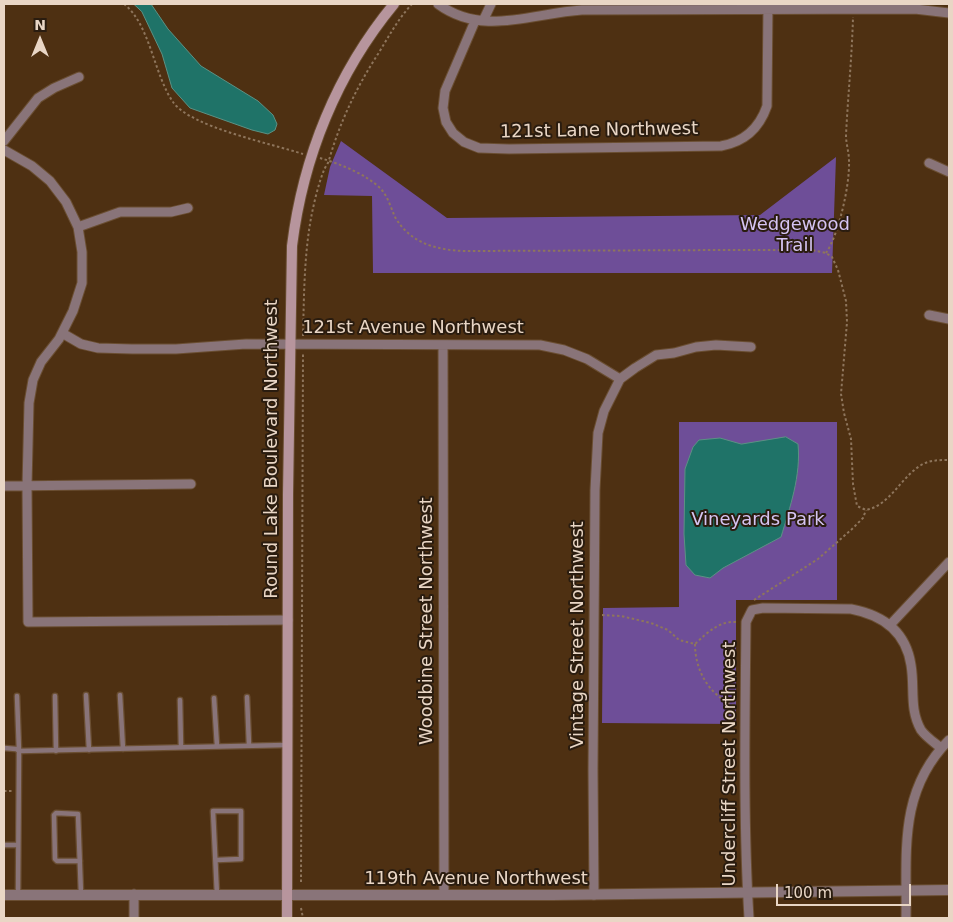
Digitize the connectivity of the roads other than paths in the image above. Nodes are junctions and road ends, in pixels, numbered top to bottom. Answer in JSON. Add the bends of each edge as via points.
{"nodes":[{"id":1,"x":394,"y":4,"type":"edge"},
{"id":2,"x":438,"y":4,"type":"edge"},
{"id":3,"x":491,"y":4,"type":"edge"},
{"id":4,"x":768,"y":7,"type":"edge"},
{"id":5,"x":915,"y":7,"type":"edge"},
{"id":6,"x":949,"y":13,"type":"edge"},
{"id":7,"x":479,"y":21,"type":"junction"},
{"id":8,"x":79,"y":77,"type":"dead end"},
{"id":9,"x":4,"y":141,"type":"edge"},
{"id":10,"x":4,"y":150,"type":"edge"},
{"id":11,"x":929,"y":163,"type":"dead end"},
{"id":12,"x":949,"y":172,"type":"edge"},
{"id":13,"x":188,"y":208,"type":"dead end"},
{"id":14,"x":78,"y":226,"type":"junction"},
{"id":15,"x":929,"y":315,"type":"dead end"},
{"id":16,"x":949,"y":318,"type":"edge"},
{"id":17,"x":62,"y":332,"type":"junction"},
{"id":18,"x":289,"y":344,"type":"junction"},
{"id":19,"x":443,"y":346,"type":"junction"},
{"id":20,"x":752,"y":347,"type":"dead end"},
{"id":21,"x":620,"y":380,"type":"junction"},
{"id":22,"x":191,"y":484,"type":"dead end"},
{"id":23,"x":4,"y":486,"type":"edge"},
{"id":24,"x":27,"y":486,"type":"junction"},
{"id":25,"x":949,"y":562,"type":"edge"},
{"id":26,"x":288,"y":620,"type":"junction"},
{"id":27,"x":890,"y":624,"type":"junction"},
{"id":28,"x":86,"y":695,"type":"dead end"},
{"id":29,"x":120,"y":695,"type":"dead end"},
{"id":30,"x":17,"y":696,"type":"dead end"},
{"id":31,"x":55,"y":696,"type":"dead end"},
{"id":32,"x":247,"y":697,"type":"dead end"},
{"id":33,"x":214,"y":698,"type":"dead end"},
{"id":34,"x":180,"y":700,"type":"dead end"},
{"id":35,"x":949,"y":740,"type":"edge"},
{"id":36,"x":250,"y":745,"type":"junction"},
{"id":37,"x":288,"y":745,"type":"junction"},
{"id":38,"x":217,"y":746,"type":"junction"},
{"id":39,"x":181,"y":747,"type":"junction"},
{"id":40,"x":4,"y":748,"type":"edge"},
{"id":41,"x":941,"y":748,"type":"junction"},
{"id":42,"x":123,"y":749,"type":"junction"},
{"id":43,"x":89,"y":750,"type":"junction"},
{"id":44,"x":19,"y":751,"type":"junction"},
{"id":45,"x":56,"y":751,"type":"junction"},
{"id":46,"x":4,"y":845,"type":"edge"},
{"id":47,"x":18,"y":845,"type":"junction"},
{"id":48,"x":216,"y":860,"type":"junction"},
{"id":49,"x":80,"y":861,"type":"junction"},
{"id":50,"x":907,"y":890,"type":"junction"},
{"id":51,"x":949,"y":890,"type":"edge"},
{"id":52,"x":81,"y":894,"type":"junction"},
{"id":53,"x":134,"y":894,"type":"junction"},
{"id":54,"x":748,"y":894,"type":"junction"},
{"id":55,"x":4,"y":895,"type":"edge"},
{"id":56,"x":18,"y":895,"type":"junction"},
{"id":57,"x":217,"y":895,"type":"junction"},
{"id":58,"x":287,"y":895,"type":"junction"},
{"id":59,"x":444,"y":895,"type":"junction"},
{"id":60,"x":594,"y":895,"type":"junction"},
{"id":61,"x":134,"y":918,"type":"edge"},
{"id":62,"x":287,"y":918,"type":"edge"},
{"id":63,"x":749,"y":918,"type":"edge"},
{"id":64,"x":906,"y":918,"type":"edge"}],
"edges":[{"from":1,"to":18,"type":"main road","name":"Round Lake Boulevard Northwest","via":[[338,89],[322,123],[303,184],[292,246]]},
{"from":2,"to":7,"type":"street","via":[[454,14]]},
{"from":3,"to":7,"type":"street"},
{"from":4,"to":5,"type":"street"},
{"from":4,"to":7,"type":"street","via":[[582,10],[515,20]]},
{"from":4,"to":7,"type":"street","name":"121st Lane Northwest","via":[[767,106],[760,122],[748,135],[732,144],[720,146],[509,149],[479,148],[464,142],[446,122],[443,108],[445,91]]},
{"from":5,"to":6,"type":"street"},
{"from":8,"to":9,"type":"street","via":[[38,98]]},
{"from":10,"to":14,"type":"street","via":[[50,181]]},
{"from":11,"to":12,"type":"street"},
{"from":13,"to":14,"type":"street","via":[[171,212],[120,212]]},
{"from":14,"to":17,"type":"street","via":[[82,283]]},
{"from":15,"to":16,"type":"street"},
{"from":17,"to":18,"type":"street","name":"121st Avenue Northwest","via":[[81,344],[98,348],[154,350],[223,344]]},
{"from":17,"to":24,"type":"street","via":[[33,380],[29,403]]},
{"from":18,"to":19,"type":"street","name":"121st Avenue Northwest"},
{"from":18,"to":26,"type":"main road","name":"Round Lake Boulevard Northwest"},
{"from":19,"to":21,"type":"street","name":"121st Avenue Northwest","via":[[540,345],[587,359]]},
{"from":19,"to":59,"type":"street","name":"Woodbine Street Northwest"},
{"from":20,"to":21,"type":"street","via":[[716,344],[656,355]]},
{"from":21,"to":60,"type":"street","name":"Vintage Street Northwest","via":[[604,411],[598,433],[595,490]]},
{"from":22,"to":24,"type":"street"},
{"from":23,"to":24,"type":"street"},
{"from":24,"to":26,"type":"street","via":[[28,622]]},
{"from":25,"to":27,"type":"street"},
{"from":26,"to":37,"type":"main road","name":"Round Lake Boulevard Northwest"},
{"from":27,"to":41,"type":"street","via":[[908,651],[915,715],[922,731]]},
{"from":27,"to":54,"type":"street","name":"Undercliff Street Northwest","via":[[852,609],[752,610],[746,622]]},
{"from":28,"to":43,"type":"lane"},
{"from":29,"to":42,"type":"lane"},
{"from":30,"to":44,"type":"lane"},
{"from":31,"to":45,"type":"lane"},
{"from":32,"to":36,"type":"lane"},
{"from":33,"to":38,"type":"lane"},
{"from":34,"to":39,"type":"lane"},
{"from":35,"to":41,"type":"street"},
{"from":36,"to":37,"type":"lane"},
{"from":36,"to":38,"type":"lane"},
{"from":37,"to":58,"type":"main road","name":"Round Lake Boulevard Northwest"},
{"from":38,"to":39,"type":"lane"},
{"from":39,"to":42,"type":"lane"},
{"from":40,"to":44,"type":"lane"},
{"from":41,"to":50,"type":"street","via":[[917,788],[910,811]]},
{"from":42,"to":43,"type":"lane"},
{"from":43,"to":45,"type":"lane"},
{"from":44,"to":45,"type":"lane"},
{"from":44,"to":47,"type":"lane"},
{"from":46,"to":47,"type":"lane"},
{"from":47,"to":56,"type":"lane"},
{"from":48,"to":48,"type":"lane","via":[[214,811],[241,811],[241,859]]},
{"from":48,"to":57,"type":"lane"},
{"from":49,"to":49,"type":"lane","via":[[78,814],[56,813],[55,859]]},
{"from":49,"to":52,"type":"lane"},
{"from":50,"to":51,"type":"street","name":"119th Avenue Northwest"},
{"from":50,"to":54,"type":"street","name":"119th Avenue Northwest"},
{"from":50,"to":64,"type":"street"},
{"from":52,"to":53,"type":"street","name":"119th Avenue Northwest"},
{"from":52,"to":56,"type":"street","name":"119th Avenue Northwest"},
{"from":53,"to":57,"type":"street","name":"119th Avenue Northwest"},
{"from":53,"to":61,"type":"street"},
{"from":54,"to":60,"type":"street","name":"119th Avenue Northwest"},
{"from":54,"to":63,"type":"street","name":"Undercliff Street Northwest"},
{"from":55,"to":56,"type":"street","name":"119th Avenue Northwest"},
{"from":57,"to":58,"type":"street","name":"119th Avenue Northwest"},
{"from":58,"to":59,"type":"street","name":"119th Avenue Northwest"},
{"from":58,"to":62,"type":"main road","name":"Round Lake Boulevard Northwest"},
{"from":59,"to":60,"type":"street","name":"119th Avenue Northwest"}]}
